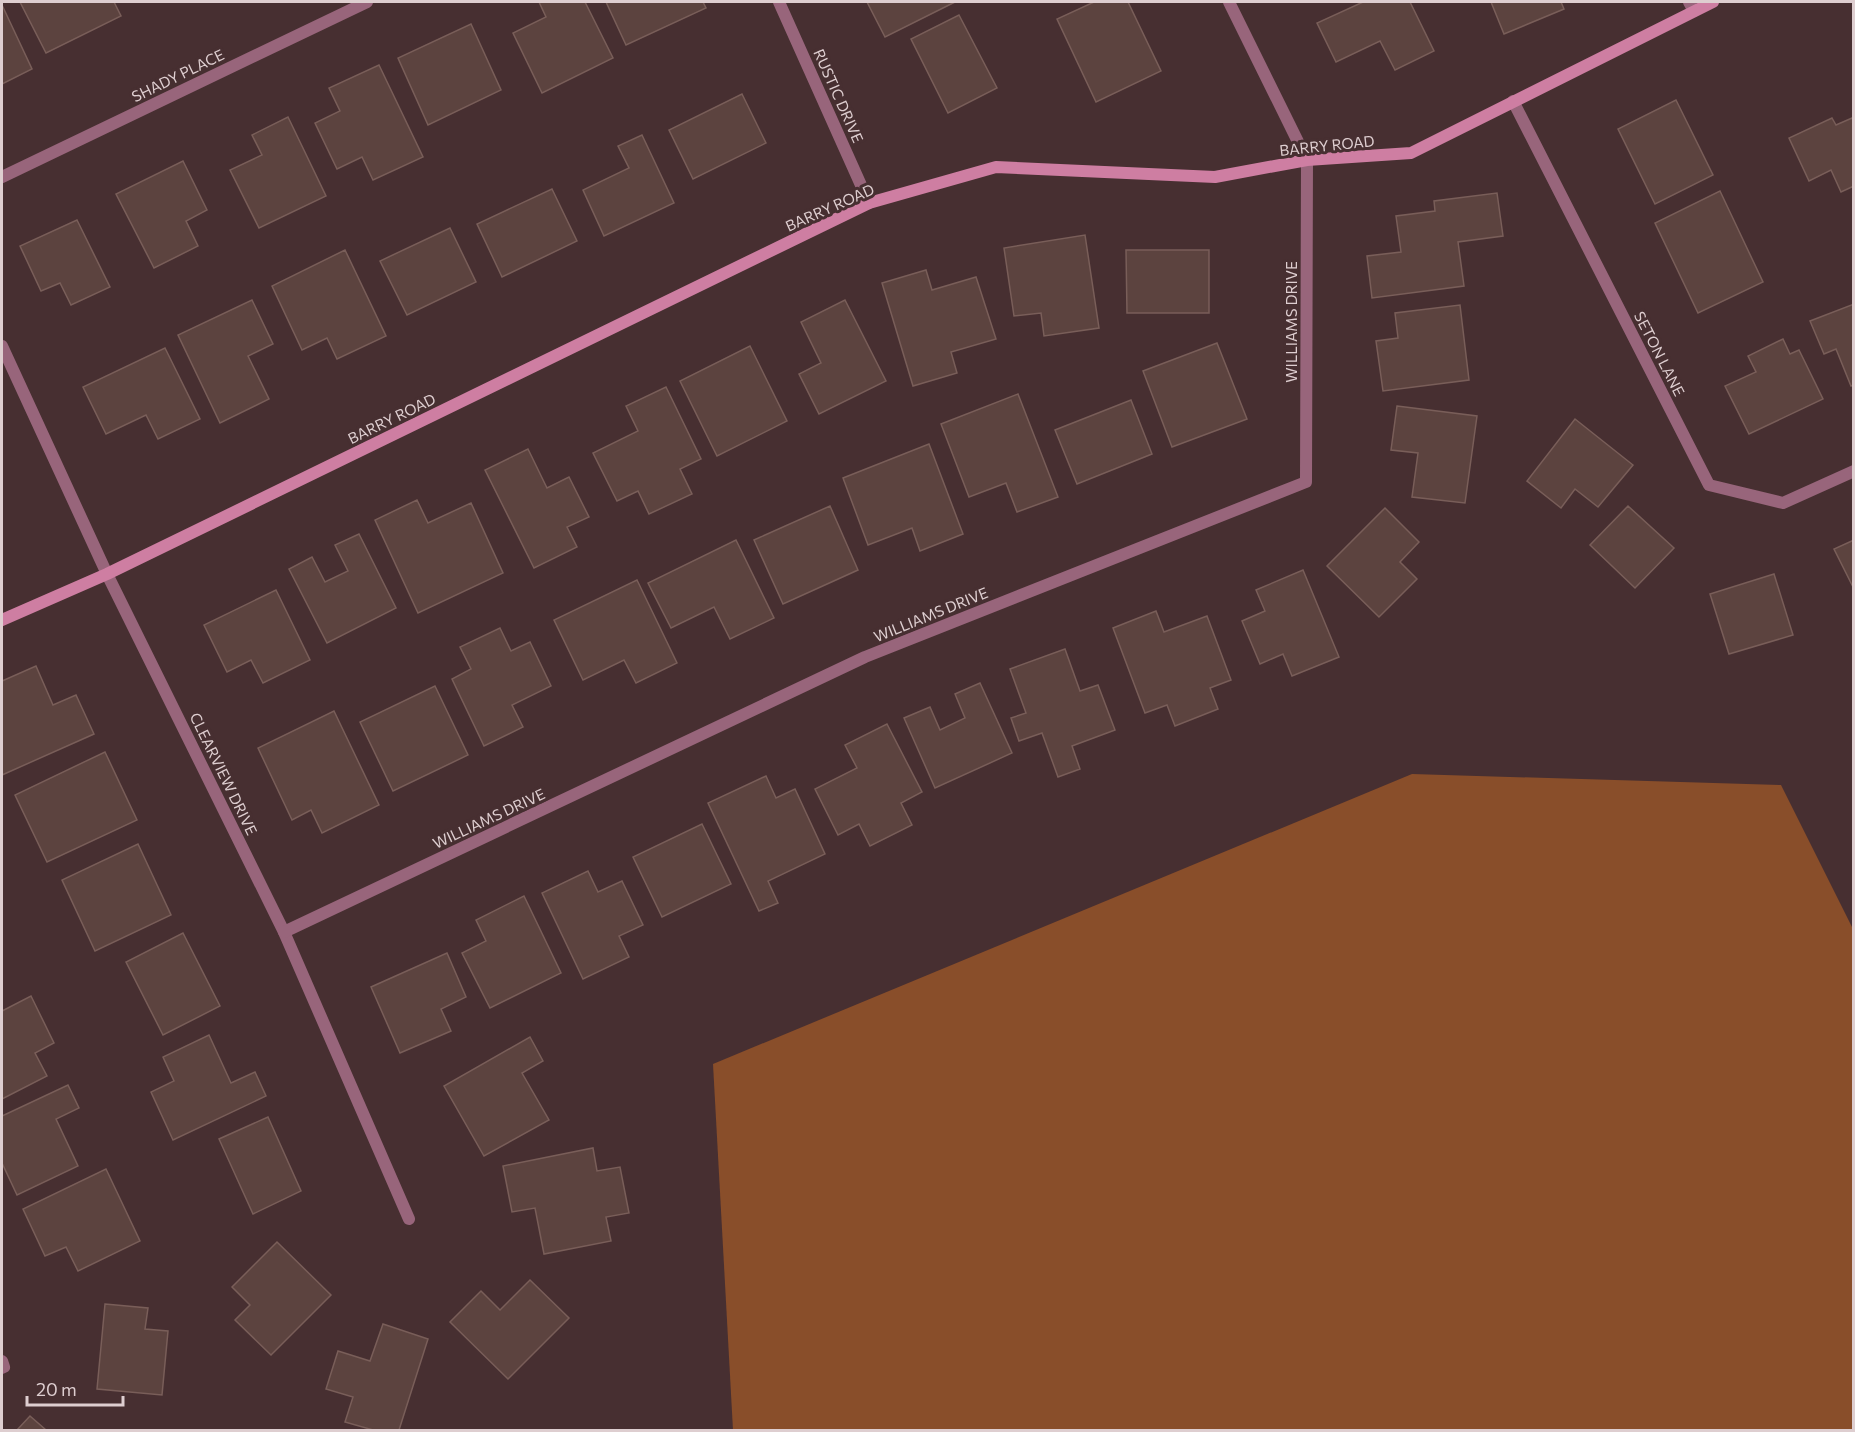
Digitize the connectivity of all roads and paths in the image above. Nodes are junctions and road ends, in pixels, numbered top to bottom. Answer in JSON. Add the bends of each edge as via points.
{"nodes":[{"id":1,"x":367,"y":2,"type":"edge"},
{"id":2,"x":779,"y":2,"type":"edge"},
{"id":3,"x":1229,"y":2,"type":"edge"},
{"id":4,"x":1713,"y":2,"type":"edge"},
{"id":5,"x":1692,"y":6,"type":"edge"},
{"id":6,"x":1513,"y":101,"type":"junction"},
{"id":7,"x":1307,"y":160,"type":"junction"},
{"id":8,"x":2,"y":177,"type":"edge"},
{"id":9,"x":869,"y":203,"type":"junction"},
{"id":10,"x":2,"y":346,"type":"edge"},
{"id":11,"x":1854,"y":471,"type":"edge"},
{"id":12,"x":107,"y":574,"type":"junction"},
{"id":13,"x":2,"y":620,"type":"edge"},
{"id":14,"x":284,"y":932,"type":"junction"},
{"id":15,"x":409,"y":1219,"type":"dead end"},
{"id":16,"x":2,"y":1361,"type":"edge"},
{"id":17,"x":2,"y":1368,"type":"edge"}],
"edges":[{"from":1,"to":8,"type":"street","name":"SHADY PLACE"},
{"from":2,"to":9,"type":"street","name":"RUSTIC DRIVE"},
{"from":3,"to":7,"type":"street"},
{"from":4,"to":5,"type":"street","name":"BARRY ROAD"},
{"from":5,"to":6,"type":"street","name":"BARRY ROAD"},
{"from":6,"to":7,"type":"street","name":"BARRY ROAD","via":[[1411,153]]},
{"from":6,"to":11,"type":"street","name":"SETON LANE","via":[[1709,484],[1783,503]]},
{"from":7,"to":9,"type":"street","name":"BARRY ROAD","via":[[1215,177],[996,167]]},
{"from":7,"to":14,"type":"street","name":"WILLIAMS DRIVE","via":[[1306,482],[865,657]]},
{"from":9,"to":12,"type":"street","name":"BARRY ROAD"},
{"from":10,"to":12,"type":"street","name":"CLEARVIEW DRIVE"},
{"from":12,"to":13,"type":"street","name":"BARRY ROAD"},
{"from":12,"to":14,"type":"street","name":"CLEARVIEW DRIVE"},
{"from":14,"to":15,"type":"street","name":"CLEARVIEW DRIVE"},
{"from":16,"to":17,"type":"street"}]}
